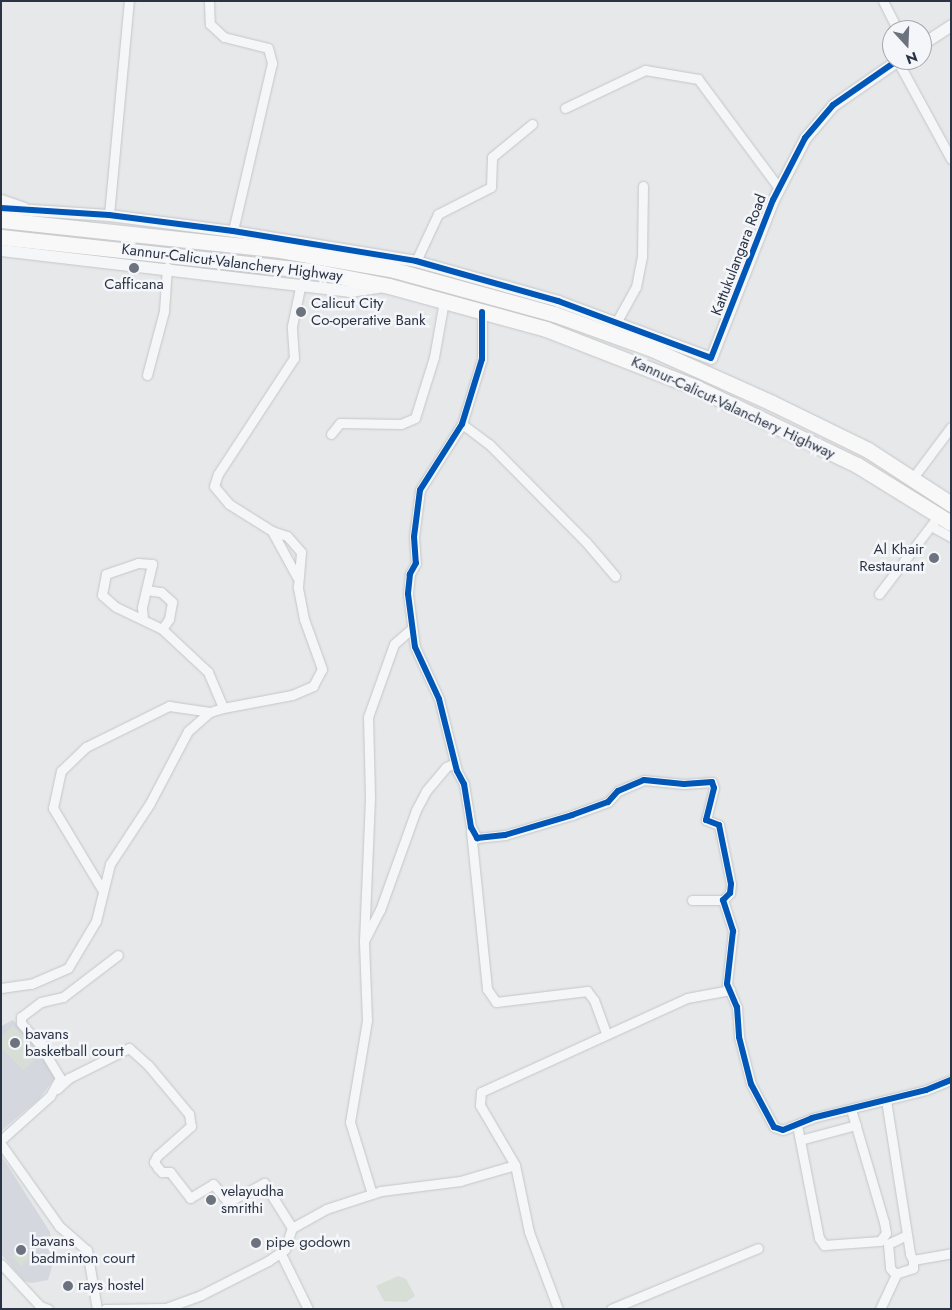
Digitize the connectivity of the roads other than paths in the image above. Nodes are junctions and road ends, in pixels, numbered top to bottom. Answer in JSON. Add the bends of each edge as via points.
{"nodes":[{"id":1,"x":129,"y":1,"type":"edge"},
{"id":2,"x":209,"y":1,"type":"edge"},
{"id":3,"x":883,"y":1,"type":"edge"},
{"id":4,"x":893,"y":20,"type":"edge"},
{"id":5,"x":951,"y":25,"type":"edge"},
{"id":6,"x":932,"y":37,"type":"edge"},
{"id":7,"x":883,"y":70,"type":"edge"},
{"id":8,"x":903,"y":70,"type":"edge"},
{"id":9,"x":565,"y":108,"type":"dead end"},
{"id":10,"x":532,"y":124,"type":"dead end"},
{"id":11,"x":951,"y":159,"type":"edge"},
{"id":12,"x":643,"y":186,"type":"dead end"},
{"id":13,"x":779,"y":188,"type":"junction"},
{"id":14,"x":1,"y":198,"type":"edge"},
{"id":15,"x":1,"y":208,"type":"edge"},
{"id":16,"x":25,"y":208,"type":"junction"},
{"id":17,"x":109,"y":216,"type":"junction"},
{"id":18,"x":1,"y":220,"type":"edge"},
{"id":19,"x":232,"y":231,"type":"junction"},
{"id":20,"x":1,"y":237,"type":"edge"},
{"id":21,"x":1,"y":250,"type":"edge"},
{"id":22,"x":416,"y":261,"type":"junction"},
{"id":23,"x":166,"y":267,"type":"junction"},
{"id":24,"x":301,"y":283,"type":"junction"},
{"id":25,"x":390,"y":286,"type":"junction"},
{"id":26,"x":444,"y":301,"type":"junction"},
{"id":27,"x":482,"y":312,"type":"junction"},
{"id":28,"x":617,"y":321,"type":"junction"},
{"id":29,"x":147,"y":375,"type":"dead end"},
{"id":30,"x":462,"y":424,"type":"junction"},
{"id":31,"x":951,"y":427,"type":"edge"},
{"id":32,"x":331,"y":434,"type":"dead end"},
{"id":33,"x":912,"y":479,"type":"junction"},
{"id":34,"x":951,"y":504,"type":"edge"},
{"id":35,"x":940,"y":521,"type":"edge"},
{"id":36,"x":272,"y":532,"type":"junction"},
{"id":37,"x":951,"y":537,"type":"edge"},
{"id":38,"x":616,"y":576,"type":"dead end"},
{"id":39,"x":298,"y":580,"type":"junction"},
{"id":40,"x":146,"y":590,"type":"junction"},
{"id":41,"x":879,"y":594,"type":"dead end"},
{"id":42,"x":143,"y":619,"type":"junction"},
{"id":43,"x":162,"y":629,"type":"junction"},
{"id":44,"x":411,"y":629,"type":"junction"},
{"id":45,"x":223,"y":708,"type":"junction"},
{"id":46,"x":210,"y":712,"type":"junction"},
{"id":47,"x":455,"y":763,"type":"junction"},
{"id":48,"x":471,"y":827,"type":"junction"},
{"id":49,"x":103,"y":891,"type":"junction"},
{"id":50,"x":692,"y":900,"type":"dead end"},
{"id":51,"x":723,"y":900,"type":"junction"},
{"id":52,"x":364,"y":941,"type":"junction"},
{"id":53,"x":118,"y":955,"type":"dead end"},
{"id":54,"x":1,"y":988,"type":"edge"},
{"id":55,"x":730,"y":990,"type":"junction"},
{"id":56,"x":606,"y":1033,"type":"junction"},
{"id":57,"x":951,"y":1080,"type":"edge"},
{"id":58,"x":57,"y":1089,"type":"junction"},
{"id":59,"x":886,"y":1100,"type":"junction"},
{"id":60,"x":851,"y":1109,"type":"junction"},
{"id":61,"x":797,"y":1125,"type":"junction"},
{"id":62,"x":856,"y":1125,"type":"junction"},
{"id":63,"x":800,"y":1140,"type":"junction"},
{"id":64,"x":1,"y":1142,"type":"edge"},
{"id":65,"x":515,"y":1166,"type":"junction"},
{"id":66,"x":372,"y":1194,"type":"junction"},
{"id":67,"x":292,"y":1228,"type":"junction"},
{"id":68,"x":907,"y":1235,"type":"junction"},
{"id":69,"x":758,"y":1248,"type":"dead end"},
{"id":70,"x":280,"y":1252,"type":"junction"},
{"id":71,"x":951,"y":1253,"type":"edge"},
{"id":72,"x":914,"y":1260,"type":"junction"},
{"id":73,"x":1,"y":1264,"type":"edge"},
{"id":74,"x":897,"y":1273,"type":"junction"},
{"id":75,"x":157,"y":1308,"type":"edge"},
{"id":76,"x":48,"y":1309,"type":"edge"},
{"id":77,"x":97,"y":1309,"type":"edge"},
{"id":78,"x":105,"y":1309,"type":"edge"},
{"id":79,"x":308,"y":1309,"type":"edge"},
{"id":80,"x":558,"y":1309,"type":"edge"},
{"id":81,"x":611,"y":1309,"type":"edge"},
{"id":82,"x":880,"y":1309,"type":"edge"}],
"edges":[{"from":1,"to":17,"type":"street"},
{"from":2,"to":19,"type":"street","via":[[210,24],[224,38],[268,48],[272,63]]},
{"from":3,"to":4,"type":"street"},
{"from":5,"to":6,"type":"street"},
{"from":7,"to":13,"type":"street","name":"Kattukulangara Road","via":[[832,105],[805,138]]},
{"from":8,"to":11,"type":"street"},
{"from":9,"to":13,"type":"street","via":[[645,70],[698,78]]},
{"from":10,"to":22,"type":"street","via":[[492,157],[491,187],[438,214]]},
{"from":12,"to":28,"type":"street","via":[[642,257],[636,287]]},
{"from":13,"to":28,"type":"street","name":"Kattukulangara Road","via":[[711,358]]},
{"from":14,"to":16,"type":"street"},
{"from":15,"to":16,"type":"street"},
{"from":16,"to":17,"type":"street"},
{"from":17,"to":19,"type":"street"},
{"from":18,"to":33,"type":"highway","name":"Kannur-Calicut-Valanchery Highway","via":[[274,249],[394,270],[484,293],[652,349],[868,450]]},
{"from":19,"to":22,"type":"street"},
{"from":20,"to":25,"type":"highway","name":"Kannur-Calicut-Valanchery Highway","via":[[278,266]]},
{"from":21,"to":23,"type":"street"},
{"from":22,"to":28,"type":"street"},
{"from":23,"to":24,"type":"street"},
{"from":23,"to":29,"type":"street","via":[[164,311]]},
{"from":24,"to":25,"type":"street","via":[[349,291]]},
{"from":24,"to":36,"type":"street","via":[[292,326],[294,358],[218,474],[214,486],[229,504]]},
{"from":25,"to":26,"type":"highway","name":"Kannur-Calicut-Valanchery Highway"},
{"from":26,"to":27,"type":"highway","name":"Kannur-Calicut-Valanchery Highway"},
{"from":26,"to":32,"type":"street","via":[[434,357],[415,418],[401,424],[340,423]]},
{"from":27,"to":30,"type":"street","via":[[482,358]]},
{"from":27,"to":35,"type":"highway","name":"Kannur-Calicut-Valanchery Highway","via":[[546,329],[697,388],[857,465]]},
{"from":30,"to":38,"type":"street","via":[[489,444]]},
{"from":30,"to":44,"type":"street","via":[[420,490],[414,538],[416,563],[410,574],[408,594]]},
{"from":31,"to":33,"type":"street"},
{"from":33,"to":34,"type":"highway","name":"Kannur-Calicut-Valanchery Highway"},
{"from":35,"to":37,"type":"street"},
{"from":35,"to":41,"type":"street"},
{"from":36,"to":39,"type":"street"},
{"from":36,"to":39,"type":"street","via":[[288,536],[301,552]]},
{"from":39,"to":45,"type":"street","via":[[304,619],[322,669],[313,686],[292,695]]},
{"from":40,"to":42,"type":"street"},
{"from":40,"to":42,"type":"street","via":[[152,564],[138,563],[106,574],[102,595],[116,607]]},
{"from":40,"to":43,"type":"street","via":[[161,592],[172,602],[169,620]]},
{"from":42,"to":43,"type":"street"},
{"from":43,"to":45,"type":"street","via":[[208,672]]},
{"from":44,"to":47,"type":"street","via":[[419,660],[438,694]]},
{"from":44,"to":52,"type":"street","via":[[394,644],[368,717],[370,797]]},
{"from":45,"to":46,"type":"street"},
{"from":46,"to":49,"type":"street","via":[[188,731],[150,803],[110,864]]},
{"from":46,"to":49,"type":"street","via":[[169,706],[86,747],[61,771],[54,808]]},
{"from":47,"to":48,"type":"street","via":[[464,784]]},
{"from":47,"to":52,"type":"street","via":[[446,767],[426,791],[416,810],[380,910]]},
{"from":48,"to":51,"type":"street","via":[[476,838],[491,838],[608,802],[618,791],[644,780],[684,784],[712,782],[714,788],[706,820],[719,824],[731,884],[730,893]]},
{"from":48,"to":56,"type":"street","via":[[487,989],[496,1002],[587,991],[594,1000]]},
{"from":49,"to":54,"type":"street","via":[[96,921],[68,968],[31,984]]},
{"from":50,"to":51,"type":"street"},
{"from":51,"to":55,"type":"street","via":[[733,931],[727,979]]},
{"from":52,"to":66,"type":"street","via":[[367,1020],[350,1122]]},
{"from":53,"to":58,"type":"street","via":[[63,997],[41,1002],[21,1017],[25,1029],[59,1072]]},
{"from":55,"to":56,"type":"street","via":[[687,998]]},
{"from":55,"to":61,"type":"street","via":[[737,1007],[739,1037],[747,1072],[760,1103],[779,1131]]},
{"from":56,"to":65,"type":"street","via":[[481,1092],[480,1105]]},
{"from":57,"to":59,"type":"street"},
{"from":58,"to":64,"type":"street"},
{"from":58,"to":67,"type":"street","via":[[69,1078],[129,1048],[148,1065],[189,1114],[191,1126],[157,1156],[154,1162],[158,1168],[162,1172],[170,1172],[190,1198],[213,1184],[228,1202],[264,1183]]},
{"from":59,"to":60,"type":"street"},
{"from":59,"to":68,"type":"street"},
{"from":60,"to":61,"type":"street"},
{"from":60,"to":62,"type":"street"},
{"from":61,"to":63,"type":"street"},
{"from":62,"to":63,"type":"street"},
{"from":62,"to":63,"type":"street","via":[[884,1222],[886,1233],[880,1241],[824,1245],[819,1238]]},
{"from":64,"to":77,"type":"street","via":[[57,1223],[87,1250]]},
{"from":65,"to":66,"type":"street","via":[[460,1181]]},
{"from":65,"to":80,"type":"street","via":[[529,1232]]},
{"from":66,"to":67,"type":"street","via":[[326,1209]]},
{"from":67,"to":70,"type":"street","via":[[285,1248]]},
{"from":68,"to":72,"type":"street"},
{"from":68,"to":74,"type":"street","via":[[888,1244],[890,1268]]},
{"from":69,"to":81,"type":"street"},
{"from":70,"to":75,"type":"street","via":[[201,1295],[166,1308]]},
{"from":70,"to":79,"type":"street"},
{"from":71,"to":72,"type":"street"},
{"from":72,"to":74,"type":"street","via":[[913,1268]]},
{"from":73,"to":76,"type":"street","via":[[40,1306]]},
{"from":74,"to":82,"type":"street"},
{"from":75,"to":78,"type":"street"}]}
